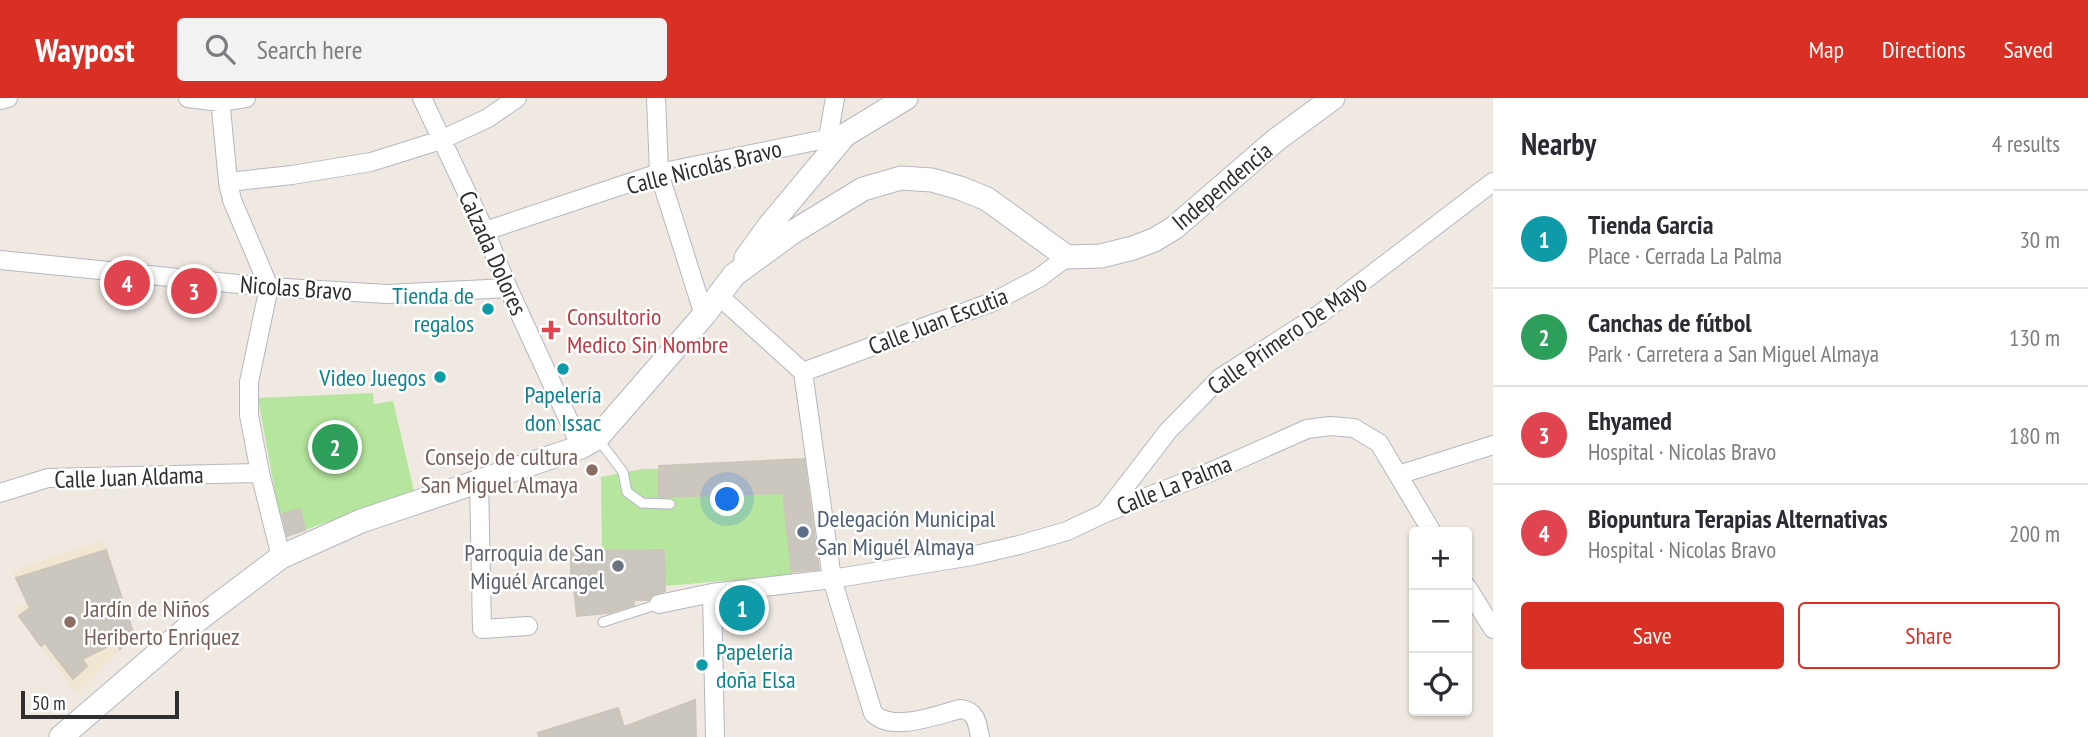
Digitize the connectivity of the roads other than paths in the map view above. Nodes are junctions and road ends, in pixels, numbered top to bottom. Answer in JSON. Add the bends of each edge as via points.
{"nodes":[{"id":1,"x":8,"y":98,"type":"edge"},
{"id":2,"x":188,"y":98,"type":"edge"},
{"id":3,"x":246,"y":98,"type":"edge"},
{"id":4,"x":422,"y":98,"type":"edge"},
{"id":5,"x":517,"y":98,"type":"edge"},
{"id":6,"x":656,"y":98,"type":"edge"},
{"id":7,"x":835,"y":98,"type":"edge"},
{"id":8,"x":906,"y":98,"type":"edge"},
{"id":9,"x":1333,"y":98,"type":"edge"},
{"id":10,"x":0,"y":100,"type":"edge"},
{"id":11,"x":220,"y":100,"type":"edge"},
{"id":12,"x":836,"y":137,"type":"junction"},
{"id":13,"x":441,"y":141,"type":"junction"},
{"id":14,"x":659,"y":173,"type":"junction"},
{"id":15,"x":228,"y":182,"type":"junction"},
{"id":16,"x":1493,"y":182,"type":"edge"},
{"id":17,"x":485,"y":231,"type":"junction"},
{"id":18,"x":1067,"y":257,"type":"junction"},
{"id":19,"x":0,"y":260,"type":"edge"},
{"id":20,"x":734,"y":275,"type":"junction"},
{"id":21,"x":269,"y":287,"type":"junction"},
{"id":22,"x":509,"y":288,"type":"junction"},
{"id":23,"x":719,"y":296,"type":"junction"},
{"id":24,"x":704,"y":315,"type":"junction"},
{"id":25,"x":803,"y":372,"type":"junction"},
{"id":26,"x":589,"y":442,"type":"junction"},
{"id":27,"x":1493,"y":445,"type":"edge"},
{"id":28,"x":260,"y":473,"type":"junction"},
{"id":29,"x":1398,"y":475,"type":"junction"},
{"id":30,"x":479,"y":481,"type":"junction"},
{"id":31,"x":0,"y":493,"type":"edge"},
{"id":32,"x":670,"y":504,"type":"dead end"},
{"id":33,"x":1105,"y":513,"type":"junction"},
{"id":34,"x":1429,"y":527,"type":"edge"},
{"id":35,"x":281,"y":556,"type":"junction"},
{"id":36,"x":832,"y":579,"type":"junction"},
{"id":37,"x":1469,"y":590,"type":"edge"},
{"id":38,"x":712,"y":593,"type":"junction"},
{"id":39,"x":659,"y":604,"type":"joint"},
{"id":40,"x":603,"y":622,"type":"dead end"},
{"id":41,"x":528,"y":626,"type":"dead end"},
{"id":42,"x":1493,"y":629,"type":"edge"},
{"id":43,"x":63,"y":736,"type":"edge"},
{"id":44,"x":715,"y":737,"type":"edge"},
{"id":45,"x":980,"y":737,"type":"edge"}],
"edges":[{"from":1,"to":10,"type":"street"},
{"from":2,"to":11,"type":"street"},
{"from":3,"to":11,"type":"street"},
{"from":4,"to":13,"type":"street","name":"Calzada Dolores"},
{"from":5,"to":13,"type":"street"},
{"from":6,"to":14,"type":"street"},
{"from":7,"to":12,"type":"street"},
{"from":8,"to":12,"type":"street"},
{"from":9,"to":18,"type":"street","name":"Independencia","via":[[1276,140],[1174,228],[1133,248],[1101,256]]},
{"from":11,"to":15,"type":"street"},
{"from":12,"to":14,"type":"street","name":"Calle Nicolás Bravo"},
{"from":12,"to":20,"type":"street"},
{"from":13,"to":15,"type":"street","via":[[371,162]]},
{"from":13,"to":17,"type":"street","name":"Calzada Dolores"},
{"from":14,"to":17,"type":"street","name":"Calle Nicolás Bravo"},
{"from":14,"to":24,"type":"street"},
{"from":15,"to":21,"type":"street"},
{"from":16,"to":33,"type":"street","name":"Calle Primero De Mayo","via":[[1320,314],[1220,378],[1168,431]]},
{"from":17,"to":22,"type":"street","name":"Calzada Dolores"},
{"from":18,"to":20,"type":"street","via":[[987,199],[932,180],[901,178],[863,189],[831,207]]},
{"from":18,"to":25,"type":"street","name":"Calle Juan Escutia","via":[[995,301]]},
{"from":19,"to":21,"type":"street","name":"Nicolas Bravo"},
{"from":20,"to":23,"type":"street"},
{"from":21,"to":22,"type":"street","name":"Nicolas Bravo","via":[[387,294]]},
{"from":21,"to":28,"type":"street","via":[[249,382],[249,415]]},
{"from":22,"to":26,"type":"street","name":"Calzada Dolores"},
{"from":23,"to":24,"type":"street"},
{"from":23,"to":25,"type":"street"},
{"from":24,"to":26,"type":"street"},
{"from":25,"to":36,"type":"street"},
{"from":26,"to":30,"type":"street"},
{"from":26,"to":32,"type":"lane","via":[[623,472],[626,492],[642,503]]},
{"from":27,"to":29,"type":"street"},
{"from":28,"to":31,"type":"street","name":"Calle Juan Aldama","via":[[48,478]]},
{"from":28,"to":35,"type":"street"},
{"from":29,"to":33,"type":"street","name":"Calle La Palma","via":[[1379,443],[1354,428],[1330,426],[1307,429]]},
{"from":29,"to":34,"type":"street","name":"Calle La Palma"},
{"from":30,"to":35,"type":"street","via":[[362,521]]},
{"from":30,"to":41,"type":"street","via":[[482,629]]},
{"from":33,"to":36,"type":"street","name":"Calle La Palma","via":[[1067,531],[1019,545]]},
{"from":35,"to":43,"type":"street","via":[[191,625]]},
{"from":36,"to":38,"type":"street","name":"Calle La Palma"},
{"from":36,"to":45,"type":"street","via":[[878,719],[904,723],[968,710],[976,718]]},
{"from":37,"to":42,"type":"street"},
{"from":38,"to":39,"type":"street","name":"Calle La Palma"},
{"from":38,"to":44,"type":"street"},
{"from":39,"to":40,"type":"lane"}]}
